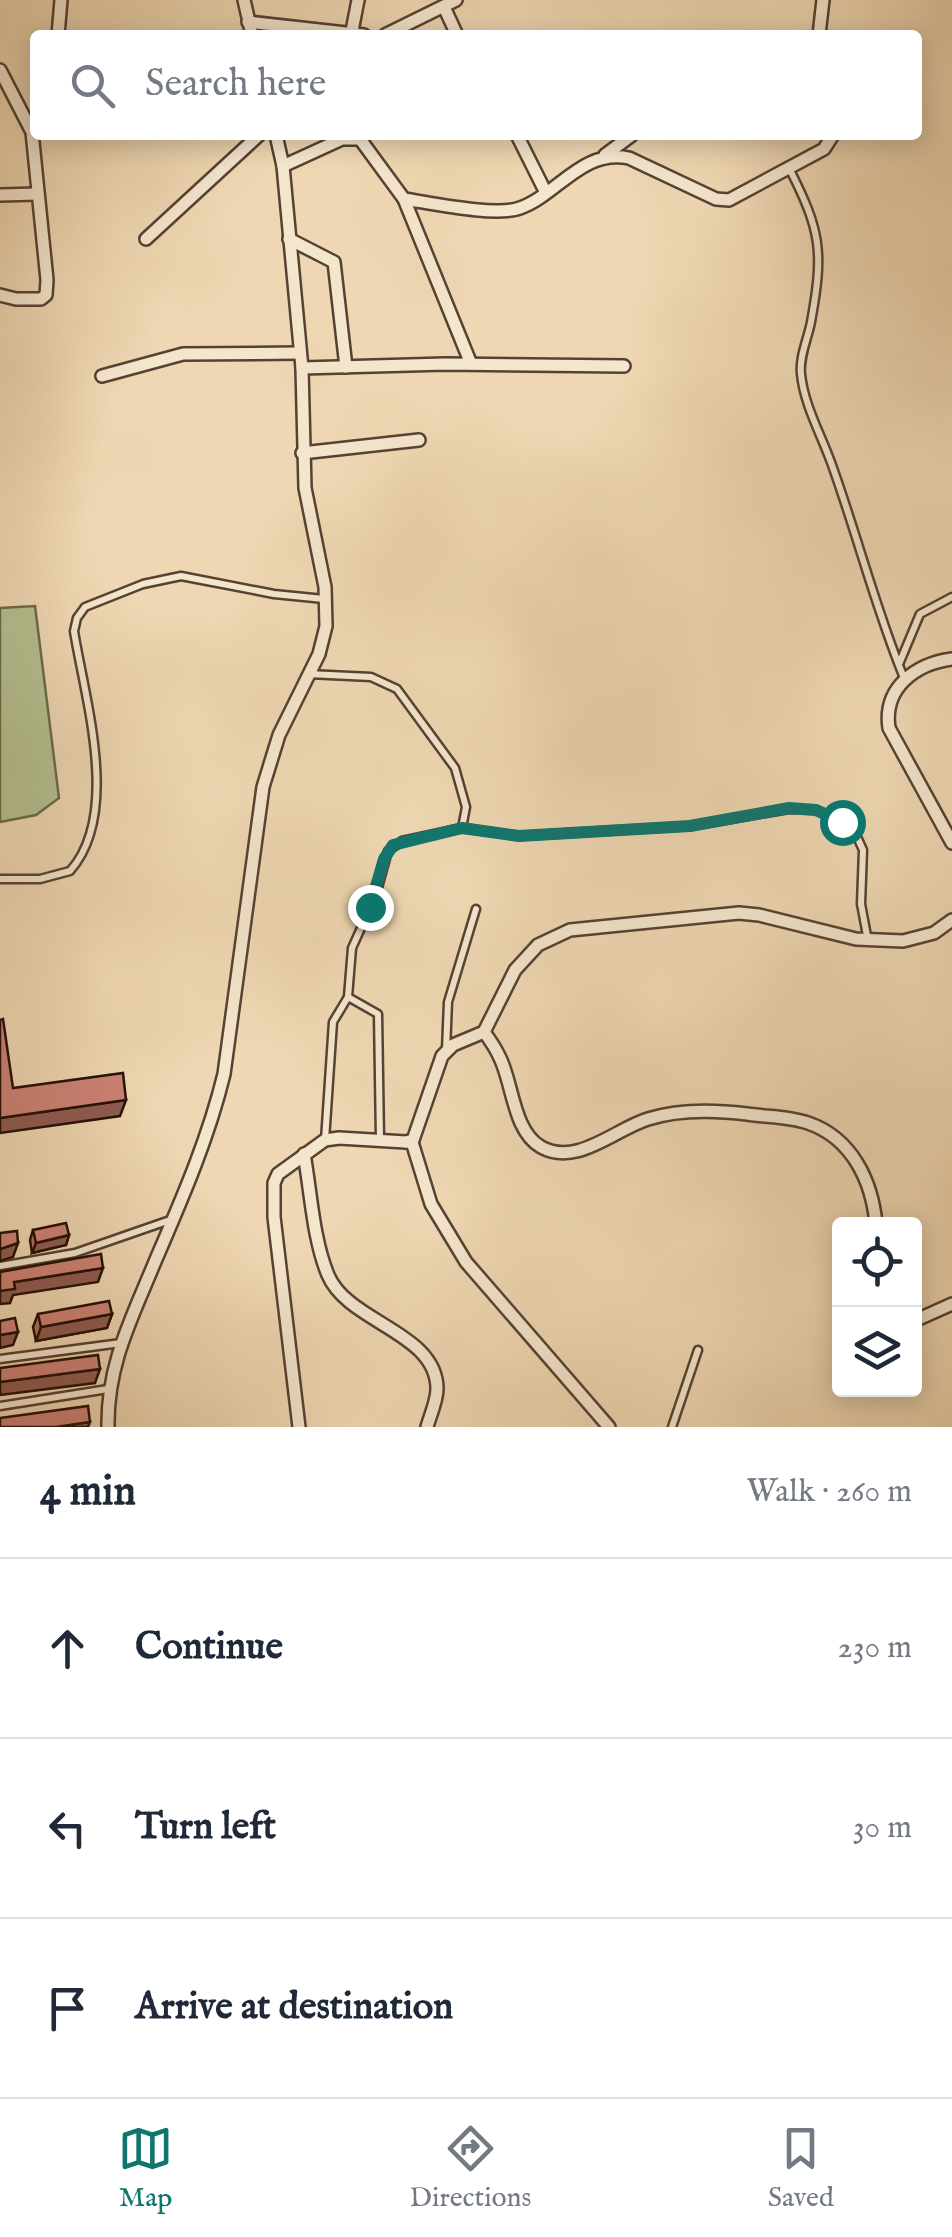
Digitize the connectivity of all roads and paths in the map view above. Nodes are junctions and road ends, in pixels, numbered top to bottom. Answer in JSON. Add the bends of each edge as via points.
{"nodes":[{"id":1,"x":51,"y":0,"type":"edge"},
{"id":2,"x":60,"y":0,"type":"edge"},
{"id":3,"x":244,"y":0,"type":"edge"},
{"id":4,"x":358,"y":0,"type":"edge"},
{"id":5,"x":456,"y":0,"type":"edge"},
{"id":6,"x":823,"y":0,"type":"edge"},
{"id":7,"x":444,"y":7,"type":"junction"},
{"id":8,"x":250,"y":28,"type":"edge"},
{"id":9,"x":58,"y":30,"type":"edge"},
{"id":10,"x":293,"y":30,"type":"edge"},
{"id":11,"x":358,"y":30,"type":"edge"},
{"id":12,"x":396,"y":30,"type":"edge"},
{"id":13,"x":456,"y":30,"type":"edge"},
{"id":14,"x":820,"y":30,"type":"edge"},
{"id":15,"x":0,"y":70,"type":"edge"},
{"id":16,"x":30,"y":128,"type":"edge"},
{"id":17,"x":33,"y":140,"type":"edge"},
{"id":18,"x":254,"y":140,"type":"edge"},
{"id":19,"x":277,"y":140,"type":"edge"},
{"id":20,"x":340,"y":140,"type":"edge"},
{"id":21,"x":358,"y":140,"type":"edge"},
{"id":22,"x":520,"y":140,"type":"edge"},
{"id":23,"x":625,"y":140,"type":"edge"},
{"id":24,"x":829,"y":140,"type":"edge"},
{"id":25,"x":601,"y":157,"type":"junction"},
{"id":26,"x":283,"y":166,"type":"junction"},
{"id":27,"x":789,"y":168,"type":"junction"},
{"id":28,"x":545,"y":191,"type":"junction"},
{"id":29,"x":38,"y":194,"type":"junction"},
{"id":30,"x":0,"y":195,"type":"edge"},
{"id":31,"x":404,"y":199,"type":"junction"},
{"id":32,"x":146,"y":239,"type":"dead end"},
{"id":33,"x":289,"y":239,"type":"junction"},
{"id":34,"x":0,"y":295,"type":"edge"},
{"id":35,"x":300,"y":353,"type":"junction"},
{"id":36,"x":471,"y":364,"type":"junction"},
{"id":37,"x":624,"y":366,"type":"dead end"},
{"id":38,"x":346,"y":367,"type":"junction"},
{"id":39,"x":302,"y":368,"type":"junction"},
{"id":40,"x":102,"y":376,"type":"dead end"},
{"id":41,"x":419,"y":440,"type":"dead end"},
{"id":42,"x":302,"y":452,"type":"junction"},
{"id":43,"x":952,"y":597,"type":"edge"},
{"id":44,"x":326,"y":599,"type":"junction"},
{"id":45,"x":952,"y":659,"type":"edge"},
{"id":46,"x":899,"y":666,"type":"junction"},
{"id":47,"x":308,"y":674,"type":"junction"},
{"id":48,"x":905,"y":680,"type":"junction"},
{"id":49,"x":462,"y":828,"type":"junction"},
{"id":50,"x":952,"y":843,"type":"edge"},
{"id":51,"x":0,"y":879,"type":"edge"},
{"id":52,"x":476,"y":908,"type":"dead end"},
{"id":53,"x":952,"y":920,"type":"edge"},
{"id":54,"x":868,"y":941,"type":"junction"},
{"id":55,"x":348,"y":997,"type":"junction"},
{"id":56,"x":484,"y":1032,"type":"junction"},
{"id":57,"x":446,"y":1050,"type":"junction"},
{"id":58,"x":325,"y":1140,"type":"junction"},
{"id":59,"x":380,"y":1140,"type":"junction"},
{"id":60,"x":406,"y":1142,"type":"junction"},
{"id":61,"x":304,"y":1154,"type":"junction"},
{"id":62,"x":874,"y":1217,"type":"edge"},
{"id":63,"x":174,"y":1218,"type":"junction"},
{"id":64,"x":0,"y":1266,"type":"edge"},
{"id":65,"x":952,"y":1304,"type":"edge"},
{"id":66,"x":922,"y":1317,"type":"edge"},
{"id":67,"x":121,"y":1343,"type":"junction"},
{"id":68,"x":698,"y":1350,"type":"dead end"},
{"id":69,"x":0,"y":1359,"type":"edge"},
{"id":70,"x":108,"y":1389,"type":"junction"},
{"id":71,"x":0,"y":1406,"type":"edge"},
{"id":72,"x":108,"y":1427,"type":"edge"},
{"id":73,"x":298,"y":1427,"type":"edge"},
{"id":74,"x":427,"y":1427,"type":"edge"},
{"id":75,"x":609,"y":1427,"type":"edge"},
{"id":76,"x":672,"y":1427,"type":"edge"}],
"edges":[{"from":1,"to":2,"type":"street"},
{"from":2,"to":9,"type":"street"},
{"from":3,"to":8,"type":"street"},
{"from":4,"to":11,"type":"street"},
{"from":5,"to":7,"type":"street"},
{"from":6,"to":14,"type":"street"},
{"from":7,"to":12,"type":"street"},
{"from":7,"to":13,"type":"street"},
{"from":8,"to":10,"type":"street"},
{"from":15,"to":16,"type":"street"},
{"from":17,"to":29,"type":"street"},
{"from":18,"to":32,"type":"street"},
{"from":19,"to":26,"type":"street"},
{"from":20,"to":26,"type":"street"},
{"from":21,"to":31,"type":"street"},
{"from":22,"to":28,"type":"street"},
{"from":23,"to":25,"type":"street"},
{"from":24,"to":27,"type":"street"},
{"from":25,"to":27,"type":"street","via":[[628,158],[730,200]]},
{"from":25,"to":28,"type":"street"},
{"from":26,"to":33,"type":"street"},
{"from":27,"to":46,"type":"lane","via":[[817,232],[819,267],[800,370],[805,394]]},
{"from":28,"to":31,"type":"street","via":[[510,210]]},
{"from":29,"to":30,"type":"street"},
{"from":29,"to":34,"type":"street","via":[[46,294],[29,300]]},
{"from":31,"to":36,"type":"street"},
{"from":33,"to":35,"type":"street"},
{"from":33,"to":38,"type":"street","via":[[334,262]]},
{"from":35,"to":39,"type":"street"},
{"from":35,"to":40,"type":"street","via":[[183,354]]},
{"from":36,"to":37,"type":"street"},
{"from":36,"to":38,"type":"street"},
{"from":38,"to":39,"type":"street"},
{"from":39,"to":42,"type":"street"},
{"from":41,"to":42,"type":"street"},
{"from":42,"to":44,"type":"street"},
{"from":43,"to":46,"type":"lane","via":[[920,614]]},
{"from":44,"to":47,"type":"street","via":[[326,626]]},
{"from":44,"to":51,"type":"lane","via":[[181,576],[86,607],[74,631],[96,772],[91,838],[70,871]]},
{"from":45,"to":48,"type":"street","via":[[924,666]]},
{"from":46,"to":48,"type":"lane"},
{"from":47,"to":49,"type":"lane","via":[[370,676],[397,689],[454,768],[466,807]]},
{"from":47,"to":63,"type":"street","via":[[278,735],[263,787],[224,1074]]},
{"from":48,"to":50,"type":"street","via":[[890,698],[889,728]]},
{"from":49,"to":54,"type":"lane","via":[[519,836],[690,826],[789,808],[830,814],[863,850]]},
{"from":49,"to":55,"type":"lane","via":[[402,841],[388,851],[352,948]]},
{"from":52,"to":57,"type":"lane","via":[[448,1002]]},
{"from":53,"to":54,"type":"street","via":[[918,938]]},
{"from":54,"to":56,"type":"street","via":[[739,913],[570,930],[538,946],[515,970]]},
{"from":55,"to":58,"type":"lane","via":[[333,1022]]},
{"from":55,"to":59,"type":"lane","via":[[378,1014]]},
{"from":56,"to":57,"type":"street"},
{"from":56,"to":62,"type":"street","via":[[501,1059],[522,1124],[544,1149],[581,1150],[646,1119],[679,1112],[804,1122],[836,1138],[854,1158]]},
{"from":57,"to":60,"type":"street","via":[[417,1134]]},
{"from":58,"to":59,"type":"street"},
{"from":58,"to":61,"type":"street"},
{"from":59,"to":60,"type":"street"},
{"from":60,"to":75,"type":"street","via":[[412,1142],[431,1204],[466,1262]]},
{"from":61,"to":73,"type":"street","via":[[274,1183]]},
{"from":61,"to":74,"type":"street","via":[[328,1276],[354,1308],[393,1330],[431,1366],[437,1389]]},
{"from":63,"to":64,"type":"lane","via":[[75,1252]]},
{"from":63,"to":67,"type":"street"},
{"from":65,"to":66,"type":"street"},
{"from":67,"to":69,"type":"lane"},
{"from":67,"to":70,"type":"street"},
{"from":68,"to":76,"type":"lane"},
{"from":70,"to":71,"type":"lane"},
{"from":70,"to":72,"type":"street"}]}
